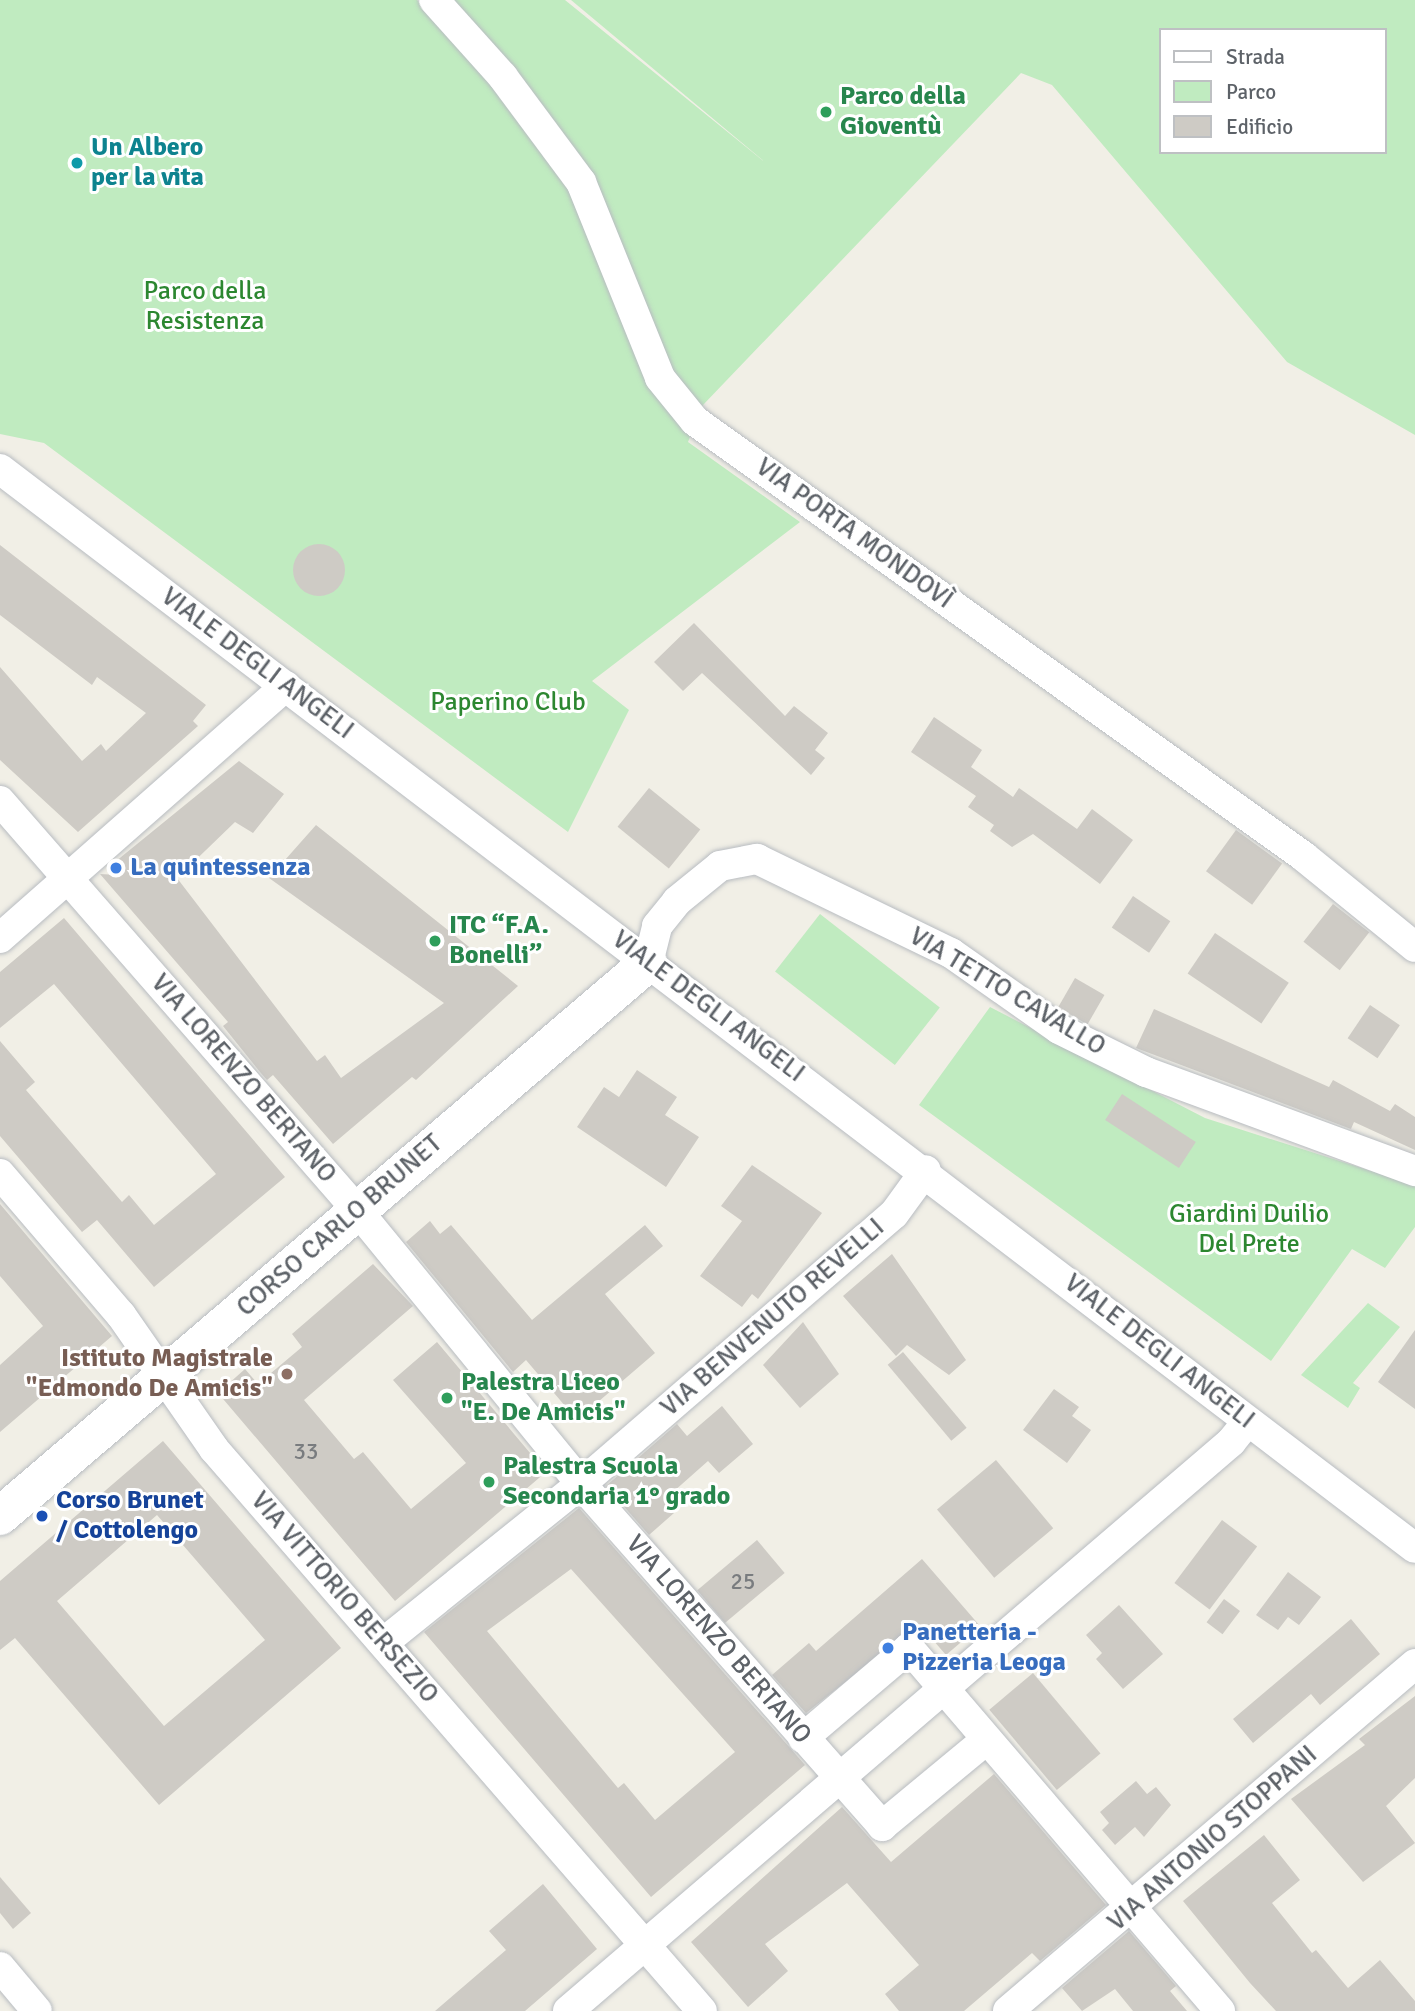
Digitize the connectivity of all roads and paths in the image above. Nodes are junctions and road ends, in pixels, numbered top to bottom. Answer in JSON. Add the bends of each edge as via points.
{"nodes":[{"id":1,"x":434,"y":0,"type":"edge"},
{"id":2,"x":0,"y":469,"type":"edge"},
{"id":3,"x":286,"y":686,"type":"junction"},
{"id":4,"x":0,"y":801,"type":"edge"},
{"id":5,"x":70,"y":877,"type":"junction"},
{"id":6,"x":0,"y":938,"type":"edge"},
{"id":7,"x":1415,"y":947,"type":"edge"},
{"id":8,"x":648,"y":963,"type":"junction"},
{"id":9,"x":926,"y":1170,"type":"junction"},
{"id":10,"x":1415,"y":1171,"type":"edge"},
{"id":11,"x":0,"y":1174,"type":"edge"},
{"id":12,"x":356,"y":1210,"type":"junction"},
{"id":13,"x":162,"y":1379,"type":"junction"},
{"id":14,"x":1247,"y":1422,"type":"junction"},
{"id":15,"x":581,"y":1484,"type":"junction"},
{"id":16,"x":0,"y":1517,"type":"edge"},
{"id":17,"x":1415,"y":1548,"type":"edge"},
{"id":18,"x":383,"y":1643,"type":"junction"},
{"id":19,"x":1415,"y":1664,"type":"edge"},
{"id":20,"x":941,"y":1686,"type":"junction"},
{"id":21,"x":803,"y":1738,"type":"junction"},
{"id":22,"x":986,"y":1740,"type":"junction"},
{"id":23,"x":838,"y":1774,"type":"junction"},
{"id":24,"x":1132,"y":1909,"type":"junction"},
{"id":25,"x":645,"y":1946,"type":"junction"},
{"id":26,"x":3,"y":1975,"type":"edge"},
{"id":27,"x":37,"y":2011,"type":"edge"},
{"id":28,"x":568,"y":2011,"type":"edge"},
{"id":29,"x":702,"y":2011,"type":"edge"},
{"id":30,"x":1009,"y":2011,"type":"edge"},
{"id":31,"x":1220,"y":2011,"type":"edge"}],
"edges":[{"from":1,"to":7,"type":"street","name":"VIA PORTA MONDOVÌ","via":[[503,77],[581,182],[660,378],[695,421],[1303,856]]},
{"from":2,"to":3,"type":"street","name":"VIALE DEGLI ANGELI"},
{"from":3,"to":5,"type":"street"},
{"from":3,"to":8,"type":"street","name":"VIALE DEGLI ANGELI"},
{"from":4,"to":5,"type":"street","name":"VIA LORENZO BERTANO"},
{"from":5,"to":6,"type":"street"},
{"from":5,"to":12,"type":"street","name":"VIA LORENZO BERTANO"},
{"from":8,"to":9,"type":"street","name":"VIALE DEGLI ANGELI"},
{"from":8,"to":10,"type":"street","name":"VIA TETTO CAVALLO","via":[[657,926],[677,901],[720,866],[757,859],[951,953],[1059,1029],[1146,1072]]},
{"from":8,"to":12,"type":"street","name":"CORSO CARLO BRUNET"},
{"from":9,"to":14,"type":"street","name":"VIALE DEGLI ANGELI"},
{"from":9,"to":15,"type":"street","name":"VIA BENVENUTO REVELLI","via":[[894,1214]]},
{"from":11,"to":13,"type":"street","name":"VIA VITTORIO BERSEZIO","via":[[121,1315]]},
{"from":12,"to":13,"type":"street","name":"CORSO CARLO BRUNET"},
{"from":12,"to":15,"type":"street","name":"VIA LORENZO BERTANO"},
{"from":13,"to":16,"type":"street","name":"CORSO CARLO BRUNET"},
{"from":13,"to":18,"type":"street","name":"VIA VITTORIO BERSEZIO","via":[[214,1449]]},
{"from":14,"to":17,"type":"street","name":"VIALE DEGLI ANGELI"},
{"from":14,"to":20,"type":"street","via":[[1231,1442]]},
{"from":15,"to":18,"type":"street","name":"VIA BENVENUTO REVELLI"},
{"from":15,"to":21,"type":"street","name":"VIA LORENZO BERTANO"},
{"from":18,"to":25,"type":"street","name":"VIA VITTORIO BERSEZIO"},
{"from":19,"to":24,"type":"street","name":"VIA ANTONIO STOPPANI"},
{"from":20,"to":21,"type":"street","via":[[909,1648]]},
{"from":20,"to":22,"type":"street"},
{"from":20,"to":23,"type":"street"},
{"from":21,"to":23,"type":"street","name":"VIA LORENZO BERTANO"},
{"from":22,"to":23,"type":"street","name":"VIA LORENZO BERTANO","via":[[882,1826]]},
{"from":22,"to":24,"type":"street"},
{"from":23,"to":25,"type":"street"},
{"from":24,"to":30,"type":"street","name":"VIA ANTONIO STOPPANI"},
{"from":24,"to":31,"type":"street"},
{"from":25,"to":28,"type":"street"},
{"from":25,"to":29,"type":"street","name":"VIA VITTORIO BERSEZIO"},
{"from":26,"to":27,"type":"street"}]}
